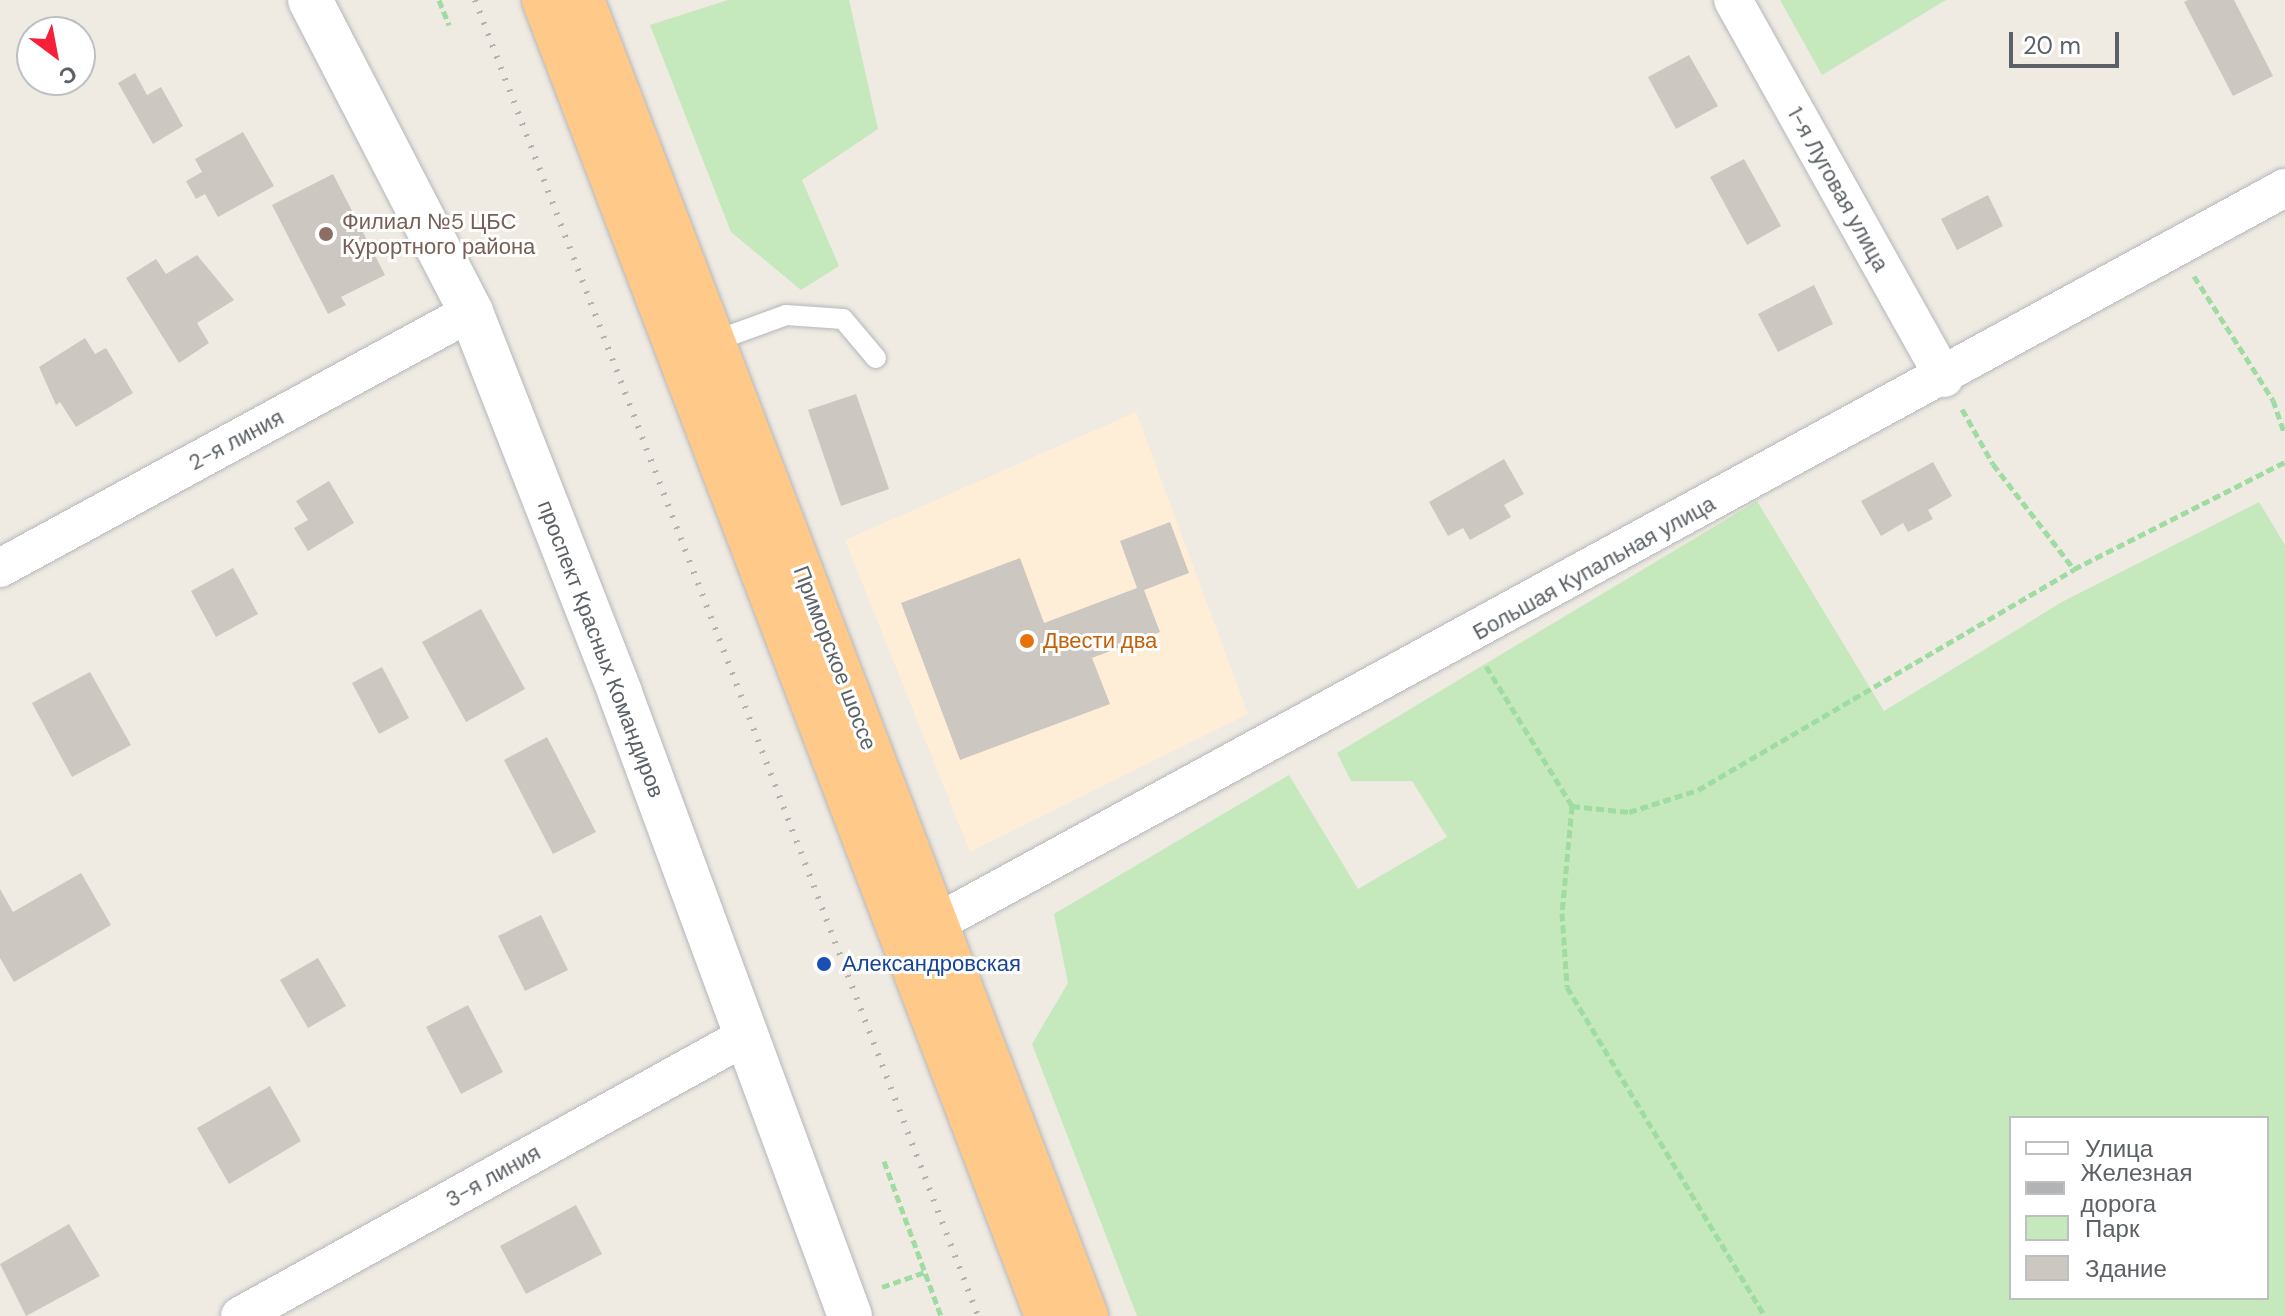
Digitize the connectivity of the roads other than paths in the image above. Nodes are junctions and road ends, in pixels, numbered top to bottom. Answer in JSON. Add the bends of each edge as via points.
{"nodes":[{"id":1,"x":310,"y":0,"type":"edge"},
{"id":2,"x":544,"y":0,"type":"edge"},
{"id":3,"x":582,"y":0,"type":"edge"},
{"id":4,"x":1733,"y":0,"type":"edge"},
{"id":5,"x":2285,"y":188,"type":"edge"},
{"id":6,"x":471,"y":312,"type":"junction"},
{"id":7,"x":712,"y":342,"type":"junction"},
{"id":8,"x":876,"y":358,"type":"dead end"},
{"id":9,"x":1944,"y":378,"type":"junction"},
{"id":10,"x":0,"y":568,"type":"edge"},
{"id":11,"x":920,"y":932,"type":"junction"},
{"id":12,"x":746,"y":1036,"type":"junction"},
{"id":13,"x":849,"y":1307,"type":"edge"},
{"id":14,"x":240,"y":1316,"type":"edge"},
{"id":15,"x":1047,"y":1316,"type":"edge"},
{"id":16,"x":1086,"y":1316,"type":"edge"}],
"edges":[{"from":1,"to":6,"type":"street","name":"проспект Красных Командиров"},
{"from":2,"to":11,"type":"highway","name":"Приморское шоссе"},
{"from":3,"to":7,"type":"highway","name":"Приморское шоссе"},
{"from":4,"to":9,"type":"street","name":"1-я Луговая улица"},
{"from":5,"to":9,"type":"street","name":"Большая Купальная улица"},
{"from":6,"to":10,"type":"street","name":"2-я линия"},
{"from":6,"to":12,"type":"street","name":"проспект Красных Командиров"},
{"from":7,"to":8,"type":"lane","via":[[786,315],[843,319]]},
{"from":7,"to":11,"type":"highway","name":"Приморское шоссе"},
{"from":9,"to":11,"type":"street","name":"Большая Купальная улица"},
{"from":11,"to":15,"type":"highway","name":"Приморское шоссе"},
{"from":11,"to":16,"type":"highway","name":"Приморское шоссе"},
{"from":12,"to":13,"type":"street","name":"проспект Красных Командиров"},
{"from":12,"to":14,"type":"street","name":"3-я линия"}]}
